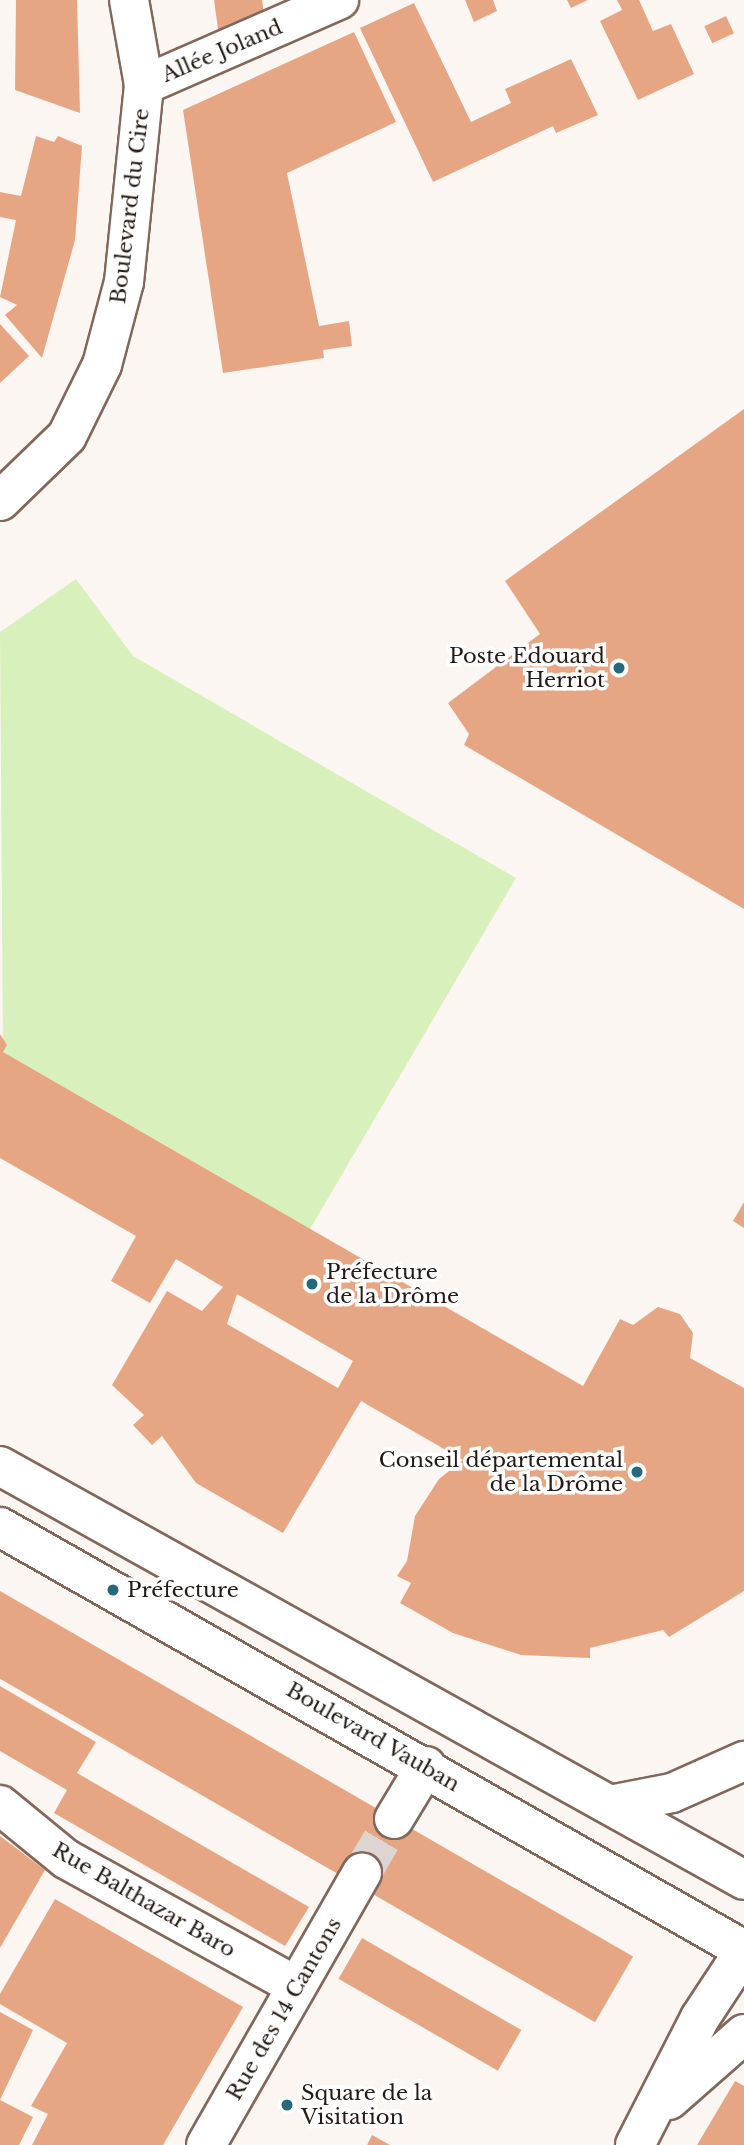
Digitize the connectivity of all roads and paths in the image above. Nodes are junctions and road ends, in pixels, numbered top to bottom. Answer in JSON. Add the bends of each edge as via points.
{"nodes":[{"id":1,"x":129,"y":0,"type":"edge"},
{"id":2,"x":340,"y":0,"type":"edge"},
{"id":3,"x":144,"y":85,"type":"junction"},
{"id":4,"x":0,"y":501,"type":"edge"},
{"id":5,"x":0,"y":1466,"type":"edge"},
{"id":6,"x":0,"y":1527,"type":"edge"},
{"id":7,"x":744,"y":1761,"type":"edge"},
{"id":8,"x":426,"y":1766,"type":"junction"},
{"id":9,"x":0,"y":1805,"type":"edge"},
{"id":10,"x":610,"y":1805,"type":"junction"},
{"id":11,"x":394,"y":1819,"type":"tunnel mouth"},
{"id":12,"x":362,"y":1873,"type":"tunnel mouth"},
{"id":13,"x":744,"y":1880,"type":"edge"},
{"id":14,"x":744,"y":1951,"type":"edge"},
{"id":15,"x":294,"y":1985,"type":"junction"},
{"id":16,"x":744,"y":2034,"type":"edge"},
{"id":17,"x":642,"y":2132,"type":"edge"},
{"id":18,"x":206,"y":2145,"type":"edge"}],
"edges":[{"from":1,"to":3,"type":"street","name":"Boulevard du Cire"},
{"from":2,"to":3,"type":"street","name":"Allée Joland"},
{"from":3,"to":4,"type":"street","name":"Boulevard du Cire","via":[[124,282],[102,365],[67,436]]},
{"from":5,"to":10,"type":"street"},
{"from":6,"to":8,"type":"street","name":"Boulevard Vauban"},
{"from":7,"to":10,"type":"street","via":[[672,1793]]},
{"from":8,"to":11,"type":"street"},
{"from":8,"to":14,"type":"street","name":"Boulevard Vauban"},
{"from":9,"to":15,"type":"street","name":"Rue Balthazar Baro","via":[[66,1859]]},
{"from":10,"to":13,"type":"street"},
{"from":12,"to":15,"type":"street","name":"Rue des 14 Cantons"},
{"from":14,"to":17,"type":"street","via":[[700,2018]]},
{"from":15,"to":18,"type":"street","name":"Rue des 14 Cantons"},
{"from":16,"to":17,"type":"street"}]}
